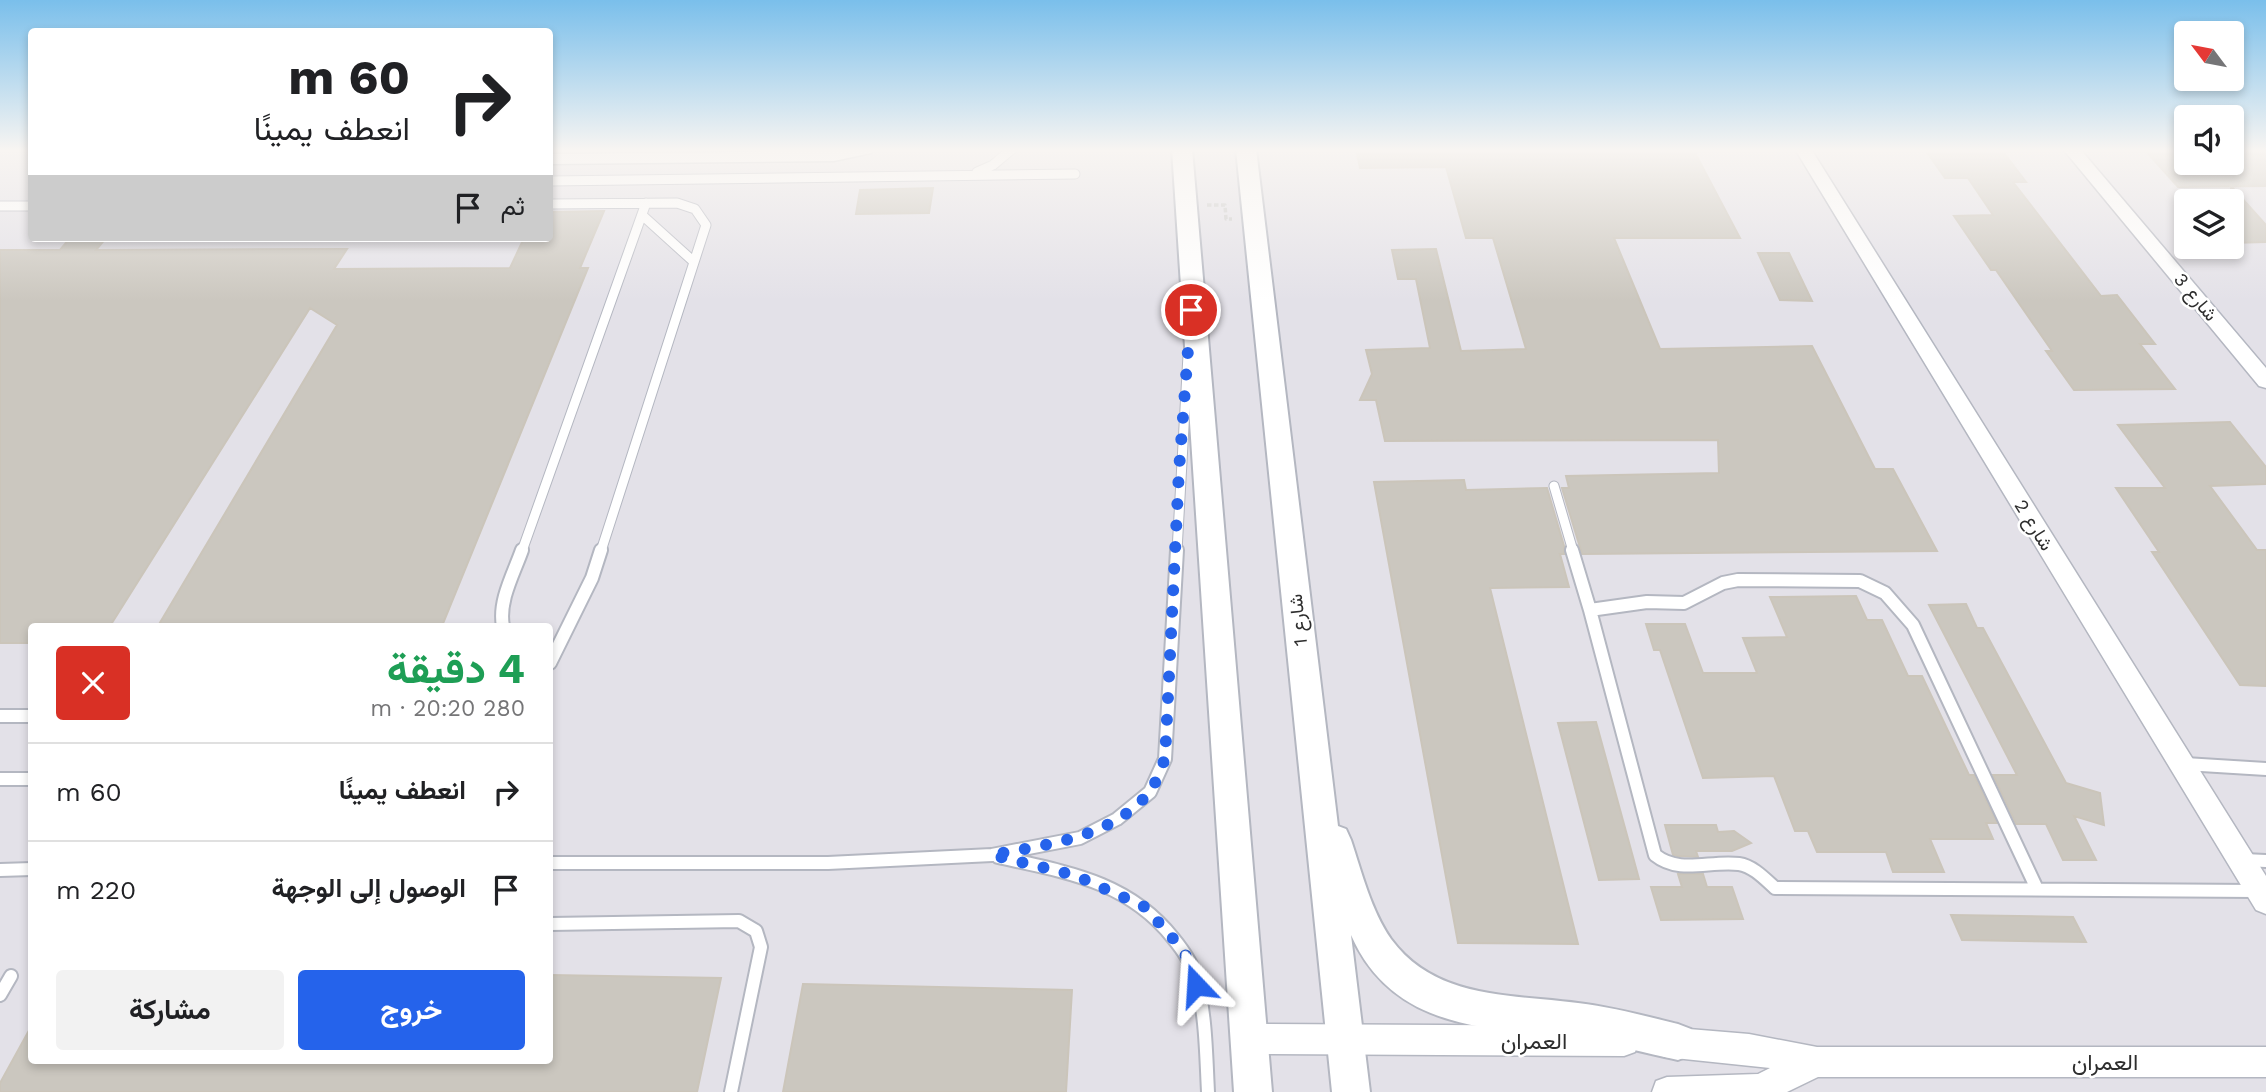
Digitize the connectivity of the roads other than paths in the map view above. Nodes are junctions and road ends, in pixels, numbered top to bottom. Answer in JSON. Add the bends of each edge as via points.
{"nodes":[{"id":1,"x":1186,"y":200,"type":"edge"},
{"id":2,"x":1252,"y":200,"type":"edge"},
{"id":3,"x":1834,"y":200,"type":"edge"},
{"id":4,"x":2114,"y":200,"type":"edge"},
{"id":5,"x":646,"y":203,"type":"junction"},
{"id":6,"x":553,"y":204,"type":"edge"},
{"id":7,"x":0,"y":206,"type":"edge"},
{"id":8,"x":28,"y":206,"type":"edge"},
{"id":9,"x":642,"y":215,"type":"junction"},
{"id":10,"x":694,"y":262,"type":"junction"},
{"id":11,"x":1193,"y":284,"type":"junction"},
{"id":12,"x":2266,"y":381,"type":"edge"},
{"id":13,"x":1555,"y":486,"type":"dead end"},
{"id":14,"x":1590,"y":610,"type":"junction"},
{"id":15,"x":502,"y":623,"type":"edge"},
{"id":16,"x":553,"y":657,"type":"edge"},
{"id":17,"x":0,"y":716,"type":"edge"},
{"id":18,"x":28,"y":716,"type":"edge"},
{"id":19,"x":2182,"y":764,"type":"junction"},
{"id":20,"x":2266,"y":769,"type":"edge"},
{"id":21,"x":0,"y":779,"type":"edge"},
{"id":22,"x":28,"y":779,"type":"edge"},
{"id":23,"x":1318,"y":796,"type":"junction"},
{"id":24,"x":992,"y":855,"type":"junction"},
{"id":25,"x":2241,"y":860,"type":"junction"},
{"id":26,"x":2266,"y":860,"type":"edge"},
{"id":27,"x":553,"y":863,"type":"edge"},
{"id":28,"x":28,"y":869,"type":"edge"},
{"id":29,"x":0,"y":870,"type":"edge"},
{"id":30,"x":2037,"y":889,"type":"junction"},
{"id":31,"x":2263,"y":896,"type":"edge"},
{"id":32,"x":553,"y":924,"type":"edge"},
{"id":33,"x":11,"y":976,"type":"dead end"},
{"id":34,"x":0,"y":995,"type":"edge"},
{"id":35,"x":1249,"y":1039,"type":"junction"},
{"id":36,"x":1345,"y":1041,"type":"junction"},
{"id":37,"x":1678,"y":1042,"type":"junction"},
{"id":38,"x":1817,"y":1062,"type":"junction"},
{"id":39,"x":2266,"y":1062,"type":"edge"},
{"id":40,"x":731,"y":1092,"type":"edge"},
{"id":41,"x":1208,"y":1092,"type":"edge"},
{"id":42,"x":1253,"y":1092,"type":"edge"},
{"id":43,"x":1351,"y":1092,"type":"edge"},
{"id":44,"x":1667,"y":1092,"type":"edge"}],
"edges":[{"from":1,"to":11,"type":"street"},
{"from":2,"to":23,"type":"street","name":"شارع 1"},
{"from":3,"to":19,"type":"street","name":"شارع 2"},
{"from":4,"to":12,"type":"street","name":"شارع 3"},
{"from":5,"to":6,"type":"lane"},
{"from":5,"to":9,"type":"lane"},
{"from":5,"to":10,"type":"lane","via":[[677,203],[700,214],[706,225]]},
{"from":7,"to":8,"type":"lane"},
{"from":9,"to":10,"type":"lane"},
{"from":9,"to":15,"type":"lane","via":[[506,595]]},
{"from":10,"to":16,"type":"lane","via":[[593,578]]},
{"from":11,"to":24,"type":"lane","via":[[1165,759],[1150,792],[1117,819],[1080,838]]},
{"from":11,"to":35,"type":"street"},
{"from":13,"to":14,"type":"lane"},
{"from":14,"to":30,"type":"lane","via":[[1647,602],[1684,603],[1738,580],[1860,580],[1885,593],[1913,625]]},
{"from":14,"to":30,"type":"lane","via":[[1656,855],[1666,864],[1741,864],[1775,888]]},
{"from":17,"to":18,"type":"lane"},
{"from":19,"to":20,"type":"lane"},
{"from":19,"to":25,"type":"street","name":"شارع 2"},
{"from":21,"to":22,"type":"lane"},
{"from":23,"to":36,"type":"street","name":"شارع 1"},
{"from":23,"to":37,"type":"street","via":[[1362,918],[1380,953],[1410,983],[1446,1001],[1497,1015],[1579,1021]]},
{"from":24,"to":27,"type":"lane","via":[[828,863]]},
{"from":24,"to":41,"type":"lane","via":[[1074,875],[1145,907],[1164,927],[1184,951],[1196,980]]},
{"from":25,"to":26,"type":"lane"},
{"from":25,"to":31,"type":"street","name":"شارع 2"},
{"from":28,"to":29,"type":"lane"},
{"from":30,"to":31,"type":"lane"},
{"from":32,"to":40,"type":"lane","via":[[739,921],[756,931],[761,947]]},
{"from":33,"to":34,"type":"lane"},
{"from":35,"to":36,"type":"street","name":"العمران"},
{"from":35,"to":42,"type":"street"},
{"from":36,"to":37,"type":"street","name":"العمران"},
{"from":36,"to":43,"type":"street","name":"شارع 1"},
{"from":37,"to":38,"type":"street","name":"العمران"},
{"from":38,"to":39,"type":"street","name":"العمران"},
{"from":38,"to":44,"type":"street","name":"العمران","via":[[1759,1089]]}]}
